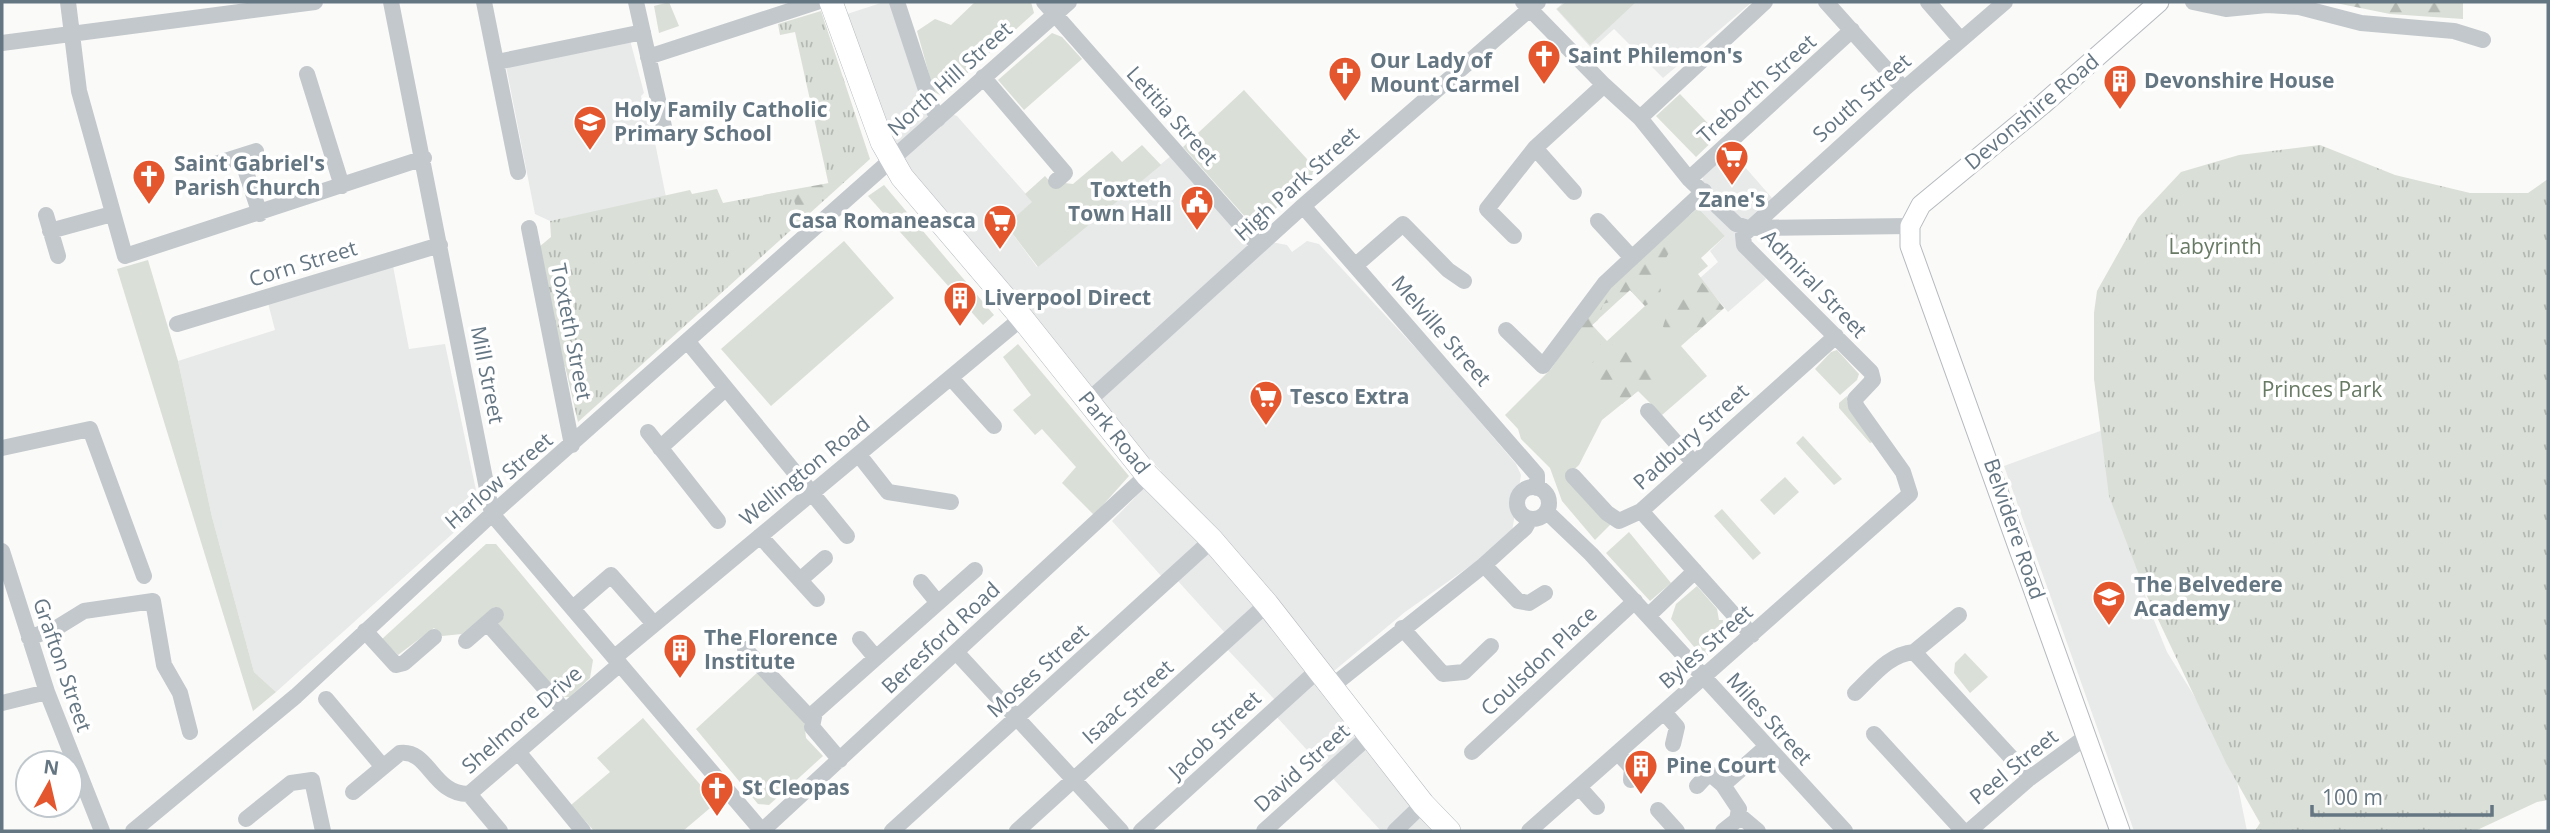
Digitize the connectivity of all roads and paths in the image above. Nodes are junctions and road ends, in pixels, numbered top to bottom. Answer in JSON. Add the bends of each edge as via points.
{"nodes":[{"id":1,"x":68,"y":2,"type":"edge"},
{"id":2,"x":184,"y":2,"type":"edge"},
{"id":3,"x":308,"y":2,"type":"edge"},
{"id":4,"x":391,"y":2,"type":"edge"},
{"id":5,"x":484,"y":2,"type":"edge"},
{"id":6,"x":636,"y":2,"type":"edge"},
{"id":7,"x":817,"y":2,"type":"edge"},
{"id":8,"x":831,"y":2,"type":"edge"},
{"id":9,"x":897,"y":2,"type":"edge"},
{"id":10,"x":1069,"y":2,"type":"edge"},
{"id":11,"x":1765,"y":2,"type":"edge"},
{"id":12,"x":1826,"y":2,"type":"edge"},
{"id":13,"x":1927,"y":2,"type":"edge"},
{"id":14,"x":2006,"y":2,"type":"edge"},
{"id":15,"x":2159,"y":2,"type":"edge"},
{"id":16,"x":2193,"y":2,"type":"edge"},
{"id":17,"x":1530,"y":4,"type":"edge"},
{"id":18,"x":1049,"y":8,"type":"edge"},
{"id":19,"x":187,"y":19,"type":"junction"},
{"id":20,"x":1853,"y":30,"type":"junction"},
{"id":21,"x":643,"y":32,"type":"junction"},
{"id":22,"x":71,"y":34,"type":"junction"},
{"id":23,"x":1961,"y":40,"type":"junction"},
{"id":24,"x":2483,"y":40,"type":"dead end"},
{"id":25,"x":2,"y":43,"type":"edge"},
{"id":26,"x":649,"y":57,"type":"junction"},
{"id":27,"x":497,"y":62,"type":"junction"},
{"id":28,"x":307,"y":74,"type":"dead end"},
{"id":29,"x":983,"y":77,"type":"junction"},
{"id":30,"x":1604,"y":85,"type":"junction"},
{"id":31,"x":1904,"y":89,"type":"junction"},
{"id":32,"x":1640,"y":118,"type":"junction"},
{"id":33,"x":938,"y":119,"type":"junction"},
{"id":34,"x":665,"y":131,"type":"dead end"},
{"id":35,"x":1535,"y":148,"type":"junction"},
{"id":36,"x":424,"y":158,"type":"junction"},
{"id":37,"x":892,"y":161,"type":"junction"},
{"id":38,"x":212,"y":165,"type":"dead end"},
{"id":39,"x":518,"y":172,"type":"dead end"},
{"id":40,"x":1689,"y":179,"type":"junction"},
{"id":41,"x":1056,"y":181,"type":"dead end"},
{"id":42,"x":342,"y":186,"type":"junction"},
{"id":43,"x":1704,"y":191,"type":"junction"},
{"id":44,"x":1574,"y":192,"type":"dead end"},
{"id":45,"x":1303,"y":206,"type":"junction"},
{"id":46,"x":112,"y":214,"type":"junction"},
{"id":47,"x":260,"y":214,"type":"junction"},
{"id":48,"x":1598,"y":220,"type":"dead end"},
{"id":49,"x":1910,"y":226,"type":"junction"},
{"id":50,"x":528,"y":228,"type":"dead end"},
{"id":51,"x":1748,"y":228,"type":"junction"},
{"id":52,"x":1514,"y":236,"type":"dead end"},
{"id":53,"x":440,"y":245,"type":"junction"},
{"id":54,"x":1259,"y":246,"type":"junction"},
{"id":55,"x":58,"y":256,"type":"dead end"},
{"id":56,"x":1632,"y":258,"type":"junction"},
{"id":57,"x":1356,"y":265,"type":"junction"},
{"id":58,"x":1464,"y":281,"type":"dead end"},
{"id":59,"x":1022,"y":318,"type":"junction"},
{"id":60,"x":177,"y":324,"type":"dead end"},
{"id":61,"x":1506,"y":330,"type":"dead end"},
{"id":62,"x":1836,"y":336,"type":"junction"},
{"id":63,"x":688,"y":342,"type":"junction"},
{"id":64,"x":951,"y":378,"type":"junction"},
{"id":65,"x":725,"y":389,"type":"junction"},
{"id":66,"x":1088,"y":401,"type":"junction"},
{"id":67,"x":1648,"y":411,"type":"dead end"},
{"id":68,"x":993,"y":426,"type":"dead end"},
{"id":69,"x":648,"y":432,"type":"dead end"},
{"id":70,"x":572,"y":445,"type":"junction"},
{"id":71,"x":2,"y":448,"type":"edge"},
{"id":72,"x":660,"y":448,"type":"junction"},
{"id":73,"x":859,"y":455,"type":"junction"},
{"id":74,"x":1694,"y":463,"type":"junction"},
{"id":75,"x":1147,"y":475,"type":"junction"},
{"id":76,"x":1573,"y":476,"type":"dead end"},
{"id":77,"x":1537,"y":488,"type":"junction"},
{"id":78,"x":812,"y":494,"type":"junction"},
{"id":79,"x":1910,"y":494,"type":"joint"},
{"id":80,"x":951,"y":502,"type":"dead end"},
{"id":81,"x":1640,"y":511,"type":"junction"},
{"id":82,"x":1547,"y":512,"type":"junction"},
{"id":83,"x":492,"y":514,"type":"junction"},
{"id":84,"x":1530,"y":519,"type":"junction"},
{"id":85,"x":718,"y":521,"type":"dead end"},
{"id":86,"x":760,"y":536,"type":"junction"},
{"id":87,"x":846,"y":536,"type":"dead end"},
{"id":88,"x":1212,"y":540,"type":"junction"},
{"id":89,"x":2,"y":551,"type":"edge"},
{"id":90,"x":825,"y":558,"type":"dead end"},
{"id":91,"x":1484,"y":565,"type":"junction"},
{"id":92,"x":1695,"y":571,"type":"junction"},
{"id":93,"x":144,"y":576,"type":"dead end"},
{"id":94,"x":971,"y":578,"type":"dead end"},
{"id":95,"x":800,"y":580,"type":"junction"},
{"id":96,"x":921,"y":582,"type":"dead end"},
{"id":97,"x":1545,"y":593,"type":"dead end"},
{"id":98,"x":817,"y":599,"type":"dead end"},
{"id":99,"x":1635,"y":601,"type":"junction"},
{"id":100,"x":938,"y":603,"type":"junction"},
{"id":101,"x":1267,"y":604,"type":"junction"},
{"id":102,"x":573,"y":608,"type":"junction"},
{"id":103,"x":1959,"y":615,"type":"dead end"},
{"id":104,"x":1648,"y":616,"type":"junction"},
{"id":105,"x":654,"y":624,"type":"junction"},
{"id":106,"x":1402,"y":628,"type":"junction"},
{"id":107,"x":365,"y":631,"type":"junction"},
{"id":108,"x":1752,"y":635,"type":"junction"},
{"id":109,"x":434,"y":637,"type":"dead end"},
{"id":110,"x":29,"y":638,"type":"junction"},
{"id":111,"x":860,"y":639,"type":"dead end"},
{"id":112,"x":466,"y":641,"type":"dead end"},
{"id":113,"x":1491,"y":646,"type":"dead end"},
{"id":114,"x":745,"y":649,"type":"dead end"},
{"id":115,"x":1914,"y":652,"type":"junction"},
{"id":116,"x":957,"y":653,"type":"junction"},
{"id":117,"x":876,"y":658,"type":"junction"},
{"id":118,"x":617,"y":661,"type":"junction"},
{"id":119,"x":1704,"y":677,"type":"junction"},
{"id":120,"x":1325,"y":678,"type":"junction"},
{"id":121,"x":47,"y":692,"type":"junction"},
{"id":122,"x":1855,"y":693,"type":"dead end"},
{"id":123,"x":326,"y":699,"type":"dead end"},
{"id":124,"x":2,"y":703,"type":"edge"},
{"id":125,"x":565,"y":711,"type":"junction"},
{"id":126,"x":1664,"y":712,"type":"junction"},
{"id":127,"x":1017,"y":718,"type":"junction"},
{"id":128,"x":812,"y":720,"type":"junction"},
{"id":129,"x":183,"y":726,"type":"dead end"},
{"id":130,"x":1874,"y":734,"type":"dead end"},
{"id":131,"x":1369,"y":736,"type":"junction"},
{"id":132,"x":2087,"y":736,"type":"junction"},
{"id":133,"x":1673,"y":744,"type":"dead end"},
{"id":134,"x":1765,"y":748,"type":"junction"},
{"id":135,"x":1472,"y":752,"type":"dead end"},
{"id":136,"x":519,"y":753,"type":"junction"},
{"id":137,"x":1618,"y":753,"type":"junction"},
{"id":138,"x":840,"y":760,"type":"junction"},
{"id":139,"x":383,"y":767,"type":"junction"},
{"id":140,"x":2030,"y":778,"type":"junction"},
{"id":141,"x":1074,"y":780,"type":"junction"},
{"id":142,"x":1631,"y":780,"type":"dead end"},
{"id":143,"x":1723,"y":785,"type":"junction"},
{"id":144,"x":1697,"y":786,"type":"dead end"},
{"id":145,"x":1579,"y":787,"type":"junction"},
{"id":146,"x":353,"y":792,"type":"dead end"},
{"id":147,"x":469,"y":794,"type":"junction"},
{"id":148,"x":1423,"y":804,"type":"junction"},
{"id":149,"x":1597,"y":807,"type":"dead end"},
{"id":150,"x":1658,"y":810,"type":"dead end"},
{"id":151,"x":1739,"y":815,"type":"junction"},
{"id":152,"x":245,"y":819,"type":"dead end"},
{"id":153,"x":102,"y":831,"type":"edge"},
{"id":154,"x":133,"y":831,"type":"edge"},
{"id":155,"x":323,"y":831,"type":"edge"},
{"id":156,"x":500,"y":831,"type":"edge"},
{"id":157,"x":583,"y":831,"type":"edge"},
{"id":158,"x":762,"y":831,"type":"edge"},
{"id":159,"x":891,"y":831,"type":"edge"},
{"id":160,"x":1017,"y":831,"type":"edge"},
{"id":161,"x":1121,"y":831,"type":"edge"},
{"id":162,"x":1140,"y":831,"type":"edge"},
{"id":163,"x":1264,"y":831,"type":"edge"},
{"id":164,"x":1395,"y":831,"type":"edge"},
{"id":165,"x":1449,"y":831,"type":"edge"},
{"id":166,"x":1530,"y":831,"type":"edge"},
{"id":167,"x":1677,"y":831,"type":"edge"},
{"id":168,"x":1724,"y":831,"type":"edge"},
{"id":169,"x":1758,"y":831,"type":"edge"},
{"id":170,"x":1845,"y":831,"type":"edge"},
{"id":171,"x":1969,"y":831,"type":"edge"},
{"id":172,"x":2120,"y":831,"type":"edge"}],
"edges":[{"from":1,"to":22,"type":"street"},
{"from":2,"to":19,"type":"street"},
{"from":3,"to":19,"type":"street"},
{"from":4,"to":36,"type":"street","name":"Mill Street"},
{"from":5,"to":27,"type":"street"},
{"from":6,"to":21,"type":"street"},
{"from":7,"to":26,"type":"street"},
{"from":8,"to":37,"type":"highway","name":"Park Road"},
{"from":9,"to":33,"type":"street"},
{"from":10,"to":18,"type":"street","name":"North Hill Street"},
{"from":11,"to":32,"type":"street"},
{"from":12,"to":20,"type":"street"},
{"from":13,"to":23,"type":"street"},
{"from":14,"to":23,"type":"street","name":"South Street"},
{"from":15,"to":49,"type":"main road","name":"Devonshire Road","via":[[1921,205]]},
{"from":16,"to":24,"type":"street","via":[[2226,9],[2299,7],[2361,23],[2454,31]]},
{"from":17,"to":30,"type":"street","name":"Admiral Street"},
{"from":17,"to":45,"type":"street","name":"High Park Street"},
{"from":18,"to":29,"type":"street","name":"North Hill Street"},
{"from":18,"to":54,"type":"street","name":"Letitia Street"},
{"from":19,"to":22,"type":"street"},
{"from":20,"to":31,"type":"street"},
{"from":20,"to":40,"type":"street","name":"Treborth Street"},
{"from":21,"to":26,"type":"street"},
{"from":21,"to":27,"type":"street"},
{"from":22,"to":25,"type":"street"},
{"from":22,"to":46,"type":"street","via":[[79,91]]},
{"from":23,"to":31,"type":"street","name":"South Street"},
{"from":26,"to":34,"type":"street"},
{"from":27,"to":39,"type":"street"},
{"from":28,"to":42,"type":"street"},
{"from":29,"to":33,"type":"street","name":"North Hill Street"},
{"from":29,"to":41,"type":"street","via":[[1065,173]]},
{"from":30,"to":32,"type":"street","name":"Admiral Street"},
{"from":30,"to":35,"type":"street"},
{"from":31,"to":51,"type":"street","name":"South Street"},
{"from":32,"to":40,"type":"street","name":"Admiral Street"},
{"from":33,"to":37,"type":"street","name":"North Hill Street"},
{"from":35,"to":44,"type":"street"},
{"from":35,"to":52,"type":"street","via":[[1487,209]]},
{"from":36,"to":42,"type":"street"},
{"from":36,"to":53,"type":"street","name":"Mill Street"},
{"from":37,"to":59,"type":"highway","name":"Park Road","via":[[916,196]]},
{"from":37,"to":63,"type":"street","name":"Harlow Street"},
{"from":38,"to":47,"type":"street","via":[[249,154]]},
{"from":40,"to":43,"type":"street","name":"Admiral Street"},
{"from":42,"to":47,"type":"street"},
{"from":43,"to":51,"type":"street","name":"Admiral Street","via":[[1736,224]]},
{"from":43,"to":56,"type":"street"},
{"from":45,"to":54,"type":"street","name":"High Park Street"},
{"from":45,"to":57,"type":"street","name":"Melville Street"},
{"from":46,"to":47,"type":"street","via":[[125,256]]},
{"from":46,"to":55,"type":"street","via":[[48,223]]},
{"from":48,"to":56,"type":"street"},
{"from":49,"to":51,"type":"street"},
{"from":49,"to":132,"type":"main road","name":"Belvidere Road","via":[[1910,246]]},
{"from":50,"to":70,"type":"street","name":"Toxteth Street"},
{"from":51,"to":62,"type":"street","name":"Admiral Street","via":[[1744,246]]},
{"from":53,"to":60,"type":"street","name":"Corn Street"},
{"from":53,"to":83,"type":"street","name":"Mill Street"},
{"from":54,"to":66,"type":"street","name":"High Park Street"},
{"from":56,"to":61,"type":"street","via":[[1605,282],[1543,366]]},
{"from":57,"to":58,"type":"street","via":[[1404,224]]},
{"from":57,"to":77,"type":"street","name":"Melville Street","via":[[1537,475]]},
{"from":59,"to":64,"type":"street","name":"Wellington Road"},
{"from":59,"to":66,"type":"highway","name":"Park Road"},
{"from":62,"to":74,"type":"street","name":"Padbury Street"},
{"from":62,"to":79,"type":"street","name":"Admiral Street","via":[[1871,372],[1873,380],[1855,399],[1856,406],[1903,472]]},
{"from":63,"to":65,"type":"street"},
{"from":63,"to":70,"type":"street","name":"Harlow Street"},
{"from":64,"to":68,"type":"street"},
{"from":64,"to":73,"type":"street","name":"Wellington Road"},
{"from":65,"to":72,"type":"street"},
{"from":65,"to":78,"type":"street"},
{"from":66,"to":75,"type":"highway","name":"Park Road"},
{"from":67,"to":74,"type":"street"},
{"from":69,"to":72,"type":"street"},
{"from":70,"to":83,"type":"street","name":"Harlow Street"},
{"from":71,"to":93,"type":"street","via":[[90,429],[130,559]]},
{"from":72,"to":85,"type":"street"},
{"from":73,"to":78,"type":"street","name":"Wellington Road"},
{"from":73,"to":80,"type":"street","via":[[888,492]]},
{"from":74,"to":81,"type":"street","name":"Padbury Street"},
{"from":75,"to":88,"type":"highway","name":"Park Road"},
{"from":75,"to":116,"type":"street","name":"Beresford Road"},
{"from":76,"to":81,"type":"street","name":"Padbury Street","via":[[1619,521]]},
{"from":77,"to":82,"type":"street","name":"Melville Street","via":[[1549,499]]},
{"from":77,"to":84,"type":"street","via":[[1526,489],[1518,500],[1521,513]]},
{"from":78,"to":86,"type":"street","name":"Wellington Road"},
{"from":78,"to":87,"type":"street"},
{"from":79,"to":108,"type":"street","name":"Byles Street"},
{"from":81,"to":92,"type":"street"},
{"from":82,"to":84,"type":"street"},
{"from":82,"to":99,"type":"street","name":"Miles Street"},
{"from":83,"to":102,"type":"street","name":"Mill Street"},
{"from":83,"to":107,"type":"street","name":"Harlow Street"},
{"from":84,"to":91,"type":"street"},
{"from":86,"to":95,"type":"street"},
{"from":86,"to":105,"type":"street","name":"Wellington Road"},
{"from":88,"to":101,"type":"highway","name":"Park Road"},
{"from":88,"to":127,"type":"street","name":"Moses Street"},
{"from":89,"to":110,"type":"street","name":"Grafton Street"},
{"from":90,"to":95,"type":"street"},
{"from":91,"to":97,"type":"street","via":[[1518,601],[1529,603]]},
{"from":91,"to":106,"type":"street"},
{"from":92,"to":104,"type":"street"},
{"from":92,"to":108,"type":"street"},
{"from":94,"to":100,"type":"street"},
{"from":95,"to":98,"type":"street"},
{"from":96,"to":100,"type":"street"},
{"from":99,"to":104,"type":"street","name":"Miles Street"},
{"from":99,"to":135,"type":"street","name":"Coulsdon Place"},
{"from":100,"to":117,"type":"street"},
{"from":101,"to":120,"type":"highway","name":"Park Road"},
{"from":101,"to":141,"type":"street","name":"Isaac Street"},
{"from":102,"to":105,"type":"street","via":[[611,575]]},
{"from":102,"to":118,"type":"street","name":"Mill Street"},
{"from":103,"to":115,"type":"street"},
{"from":104,"to":119,"type":"street","name":"Miles Street"},
{"from":105,"to":118,"type":"street","name":"Wellington Road"},
{"from":106,"to":113,"type":"street","via":[[1443,674],[1464,672]]},
{"from":106,"to":120,"type":"street"},
{"from":107,"to":109,"type":"street","via":[[396,665]]},
{"from":107,"to":154,"type":"street","name":"Harlow Street","via":[[296,696]]},
{"from":108,"to":119,"type":"street","name":"Byles Street"},
{"from":110,"to":121,"type":"street","name":"Grafton Street"},
{"from":110,"to":129,"type":"street","via":[[84,611],[153,601],[164,665],[180,693]]},
{"from":111,"to":117,"type":"street"},
{"from":112,"to":125,"type":"street","via":[[492,620]]},
{"from":114,"to":128,"type":"street"},
{"from":115,"to":122,"type":"street","via":[[1901,653],[1887,662]]},
{"from":115,"to":140,"type":"street"},
{"from":116,"to":127,"type":"street"},
{"from":116,"to":138,"type":"street","name":"Beresford Road"},
{"from":117,"to":128,"type":"street","via":[[815,712]]},
{"from":118,"to":125,"type":"street","name":"Shelmore Drive"},
{"from":118,"to":158,"type":"street","name":"Mill Street"},
{"from":119,"to":126,"type":"street","name":"Byles Street"},
{"from":119,"to":134,"type":"street","name":"Miles Street"},
{"from":120,"to":131,"type":"highway","name":"Park Road"},
{"from":120,"to":162,"type":"street","name":"Jacob Street"},
{"from":121,"to":124,"type":"street"},
{"from":121,"to":153,"type":"street","name":"Grafton Street"},
{"from":123,"to":139,"type":"street"},
{"from":125,"to":136,"type":"street","name":"Shelmore Drive"},
{"from":126,"to":133,"type":"street","via":[[1677,727]]},
{"from":126,"to":137,"type":"street","name":"Byles Street"},
{"from":127,"to":141,"type":"street"},
{"from":127,"to":159,"type":"street","name":"Moses Street"},
{"from":128,"to":138,"type":"street","via":[[817,734]]},
{"from":130,"to":171,"type":"street"},
{"from":131,"to":148,"type":"highway","name":"Park Road"},
{"from":131,"to":163,"type":"street","name":"David Street"},
{"from":132,"to":140,"type":"street","name":"Peel Street"},
{"from":132,"to":172,"type":"main road","name":"Belvidere Road"},
{"from":134,"to":143,"type":"street"},
{"from":134,"to":170,"type":"street","name":"Miles Street"},
{"from":136,"to":147,"type":"street","name":"Shelmore Drive"},
{"from":136,"to":157,"type":"street"},
{"from":137,"to":142,"type":"street","via":[[1632,768]]},
{"from":137,"to":145,"type":"street","name":"Byles Street"},
{"from":138,"to":158,"type":"street","name":"Beresford Road"},
{"from":139,"to":146,"type":"street","name":"Shelmore Drive"},
{"from":139,"to":147,"type":"street","name":"Shelmore Drive","via":[[400,753],[412,754],[445,788]]},
{"from":140,"to":171,"type":"street","name":"Peel Street"},
{"from":141,"to":160,"type":"street","name":"Isaac Street"},
{"from":141,"to":161,"type":"street"},
{"from":143,"to":144,"type":"street","via":[[1709,773]]},
{"from":143,"to":151,"type":"street","via":[[1737,803]]},
{"from":145,"to":149,"type":"street"},
{"from":145,"to":166,"type":"street","name":"Byles Street"},
{"from":147,"to":156,"type":"street"},
{"from":148,"to":164,"type":"street"},
{"from":148,"to":165,"type":"highway","name":"Park Road"},
{"from":150,"to":167,"type":"street"},
{"from":151,"to":168,"type":"street"},
{"from":151,"to":169,"type":"street"},
{"from":152,"to":155,"type":"street","via":[[291,783],[312,780]]}]}
